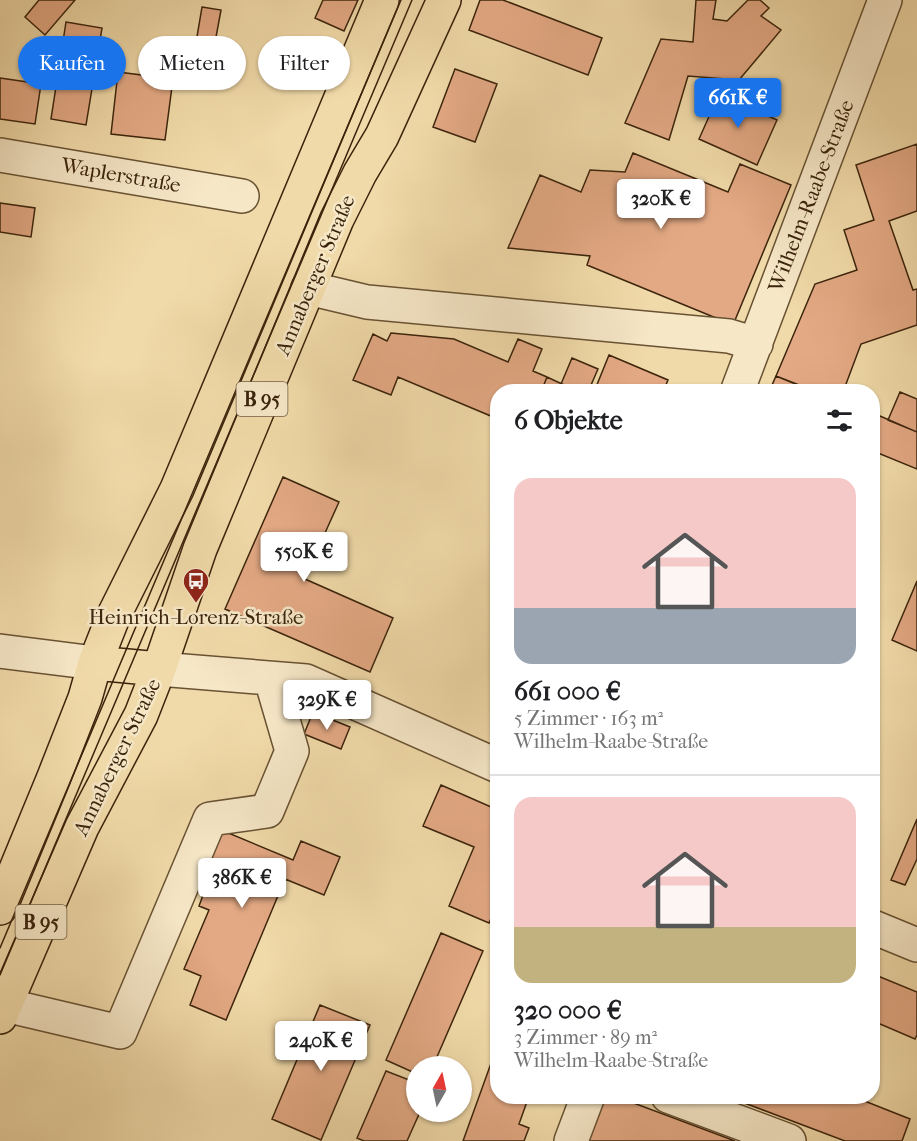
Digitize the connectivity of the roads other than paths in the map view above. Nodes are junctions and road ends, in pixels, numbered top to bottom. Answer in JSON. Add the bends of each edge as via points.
{"nodes":[{"id":1,"x":382,"y":0,"type":"edge"},
{"id":2,"x":444,"y":0,"type":"edge"},
{"id":3,"x":885,"y":0,"type":"edge"},
{"id":4,"x":0,"y":155,"type":"edge"},
{"id":5,"x":242,"y":196,"type":"dead end"},
{"id":6,"x":308,"y":288,"type":"junction"},
{"id":7,"x":756,"y":344,"type":"junction"},
{"id":8,"x":740,"y":384,"type":"edge"},
{"id":9,"x":0,"y":651,"type":"edge"},
{"id":10,"x":95,"y":663,"type":"junction"},
{"id":11,"x":159,"y":669,"type":"junction"},
{"id":12,"x":271,"y":679,"type":"junction"},
{"id":13,"x":490,"y":762,"type":"edge"},
{"id":14,"x":0,"y":908,"type":"edge"},
{"id":15,"x":880,"y":930,"type":"edge"},
{"id":16,"x":917,"y":945,"type":"edge"},
{"id":17,"x":3,"y":1011,"type":"edge"},
{"id":18,"x":585,"y":1104,"type":"edge"},
{"id":19,"x":690,"y":1104,"type":"edge"},
{"id":20,"x":571,"y":1141,"type":"edge"},
{"id":21,"x":789,"y":1141,"type":"edge"}],
"edges":[{"from":1,"to":10,"type":"main road","name":"Annaberger Straße","number":"B 95","via":[[177,489],[114,615]]},
{"from":2,"to":6,"type":"main road","name":"Annaberger Straße","number":"B 95","via":[[382,136],[337,219]]},
{"from":3,"to":7,"type":"street","name":"Wilhelm-Raabe-Straße"},
{"from":4,"to":5,"type":"street","name":"Waplerstraße"},
{"from":6,"to":7,"type":"street","via":[[367,302],[729,336]]},
{"from":6,"to":11,"type":"main road","name":"Annaberger Straße","number":"B 95","via":[[200,549]]},
{"from":7,"to":8,"type":"street","name":"Wilhelm-Raabe-Straße"},
{"from":9,"to":10,"type":"street"},
{"from":10,"to":11,"type":"main road"},
{"from":10,"to":14,"type":"main road","name":"Annaberger Straße","number":"B 95","via":[[70,738]]},
{"from":11,"to":12,"type":"street"},
{"from":11,"to":17,"type":"main road","name":"Annaberger Straße","number":"B 95","via":[[141,715],[81,827]]},
{"from":12,"to":13,"type":"street","via":[[306,681]]},
{"from":12,"to":17,"type":"street","via":[[292,751],[267,811],[210,819],[120,1032]]},
{"from":15,"to":16,"type":"street"},
{"from":18,"to":20,"type":"street"},
{"from":19,"to":21,"type":"street"}]}
